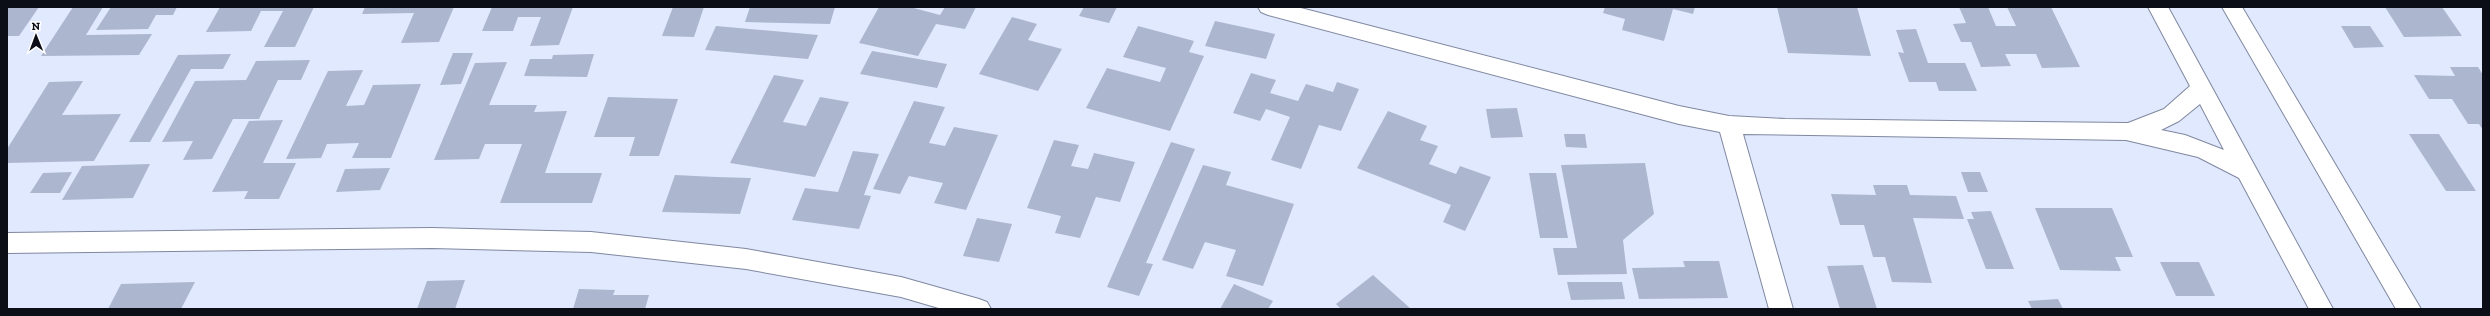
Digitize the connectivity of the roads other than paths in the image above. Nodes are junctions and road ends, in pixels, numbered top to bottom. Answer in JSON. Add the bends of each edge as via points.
{"nodes":[{"id":1,"x":1268,"y":7,"type":"edge"},
{"id":2,"x":2158,"y":7,"type":"edge"},
{"id":3,"x":2232,"y":7,"type":"edge"},
{"id":4,"x":2201,"y":88,"type":"junction"},
{"id":5,"x":1730,"y":125,"type":"junction"},
{"id":6,"x":2126,"y":131,"type":"junction"},
{"id":7,"x":2247,"y":172,"type":"junction"},
{"id":8,"x":7,"y":243,"type":"edge"},
{"id":9,"x":979,"y":309,"type":"edge"},
{"id":10,"x":1781,"y":309,"type":"edge"},
{"id":11,"x":2321,"y":309,"type":"edge"},
{"id":12,"x":2409,"y":309,"type":"edge"}],
"edges":[{"from":1,"to":5,"type":"street","via":[[1678,115]]},
{"from":2,"to":4,"type":"street"},
{"from":3,"to":12,"type":"street"},
{"from":4,"to":6,"type":"street","via":[[2177,113],[2156,123]]},
{"from":4,"to":7,"type":"street"},
{"from":5,"to":6,"type":"street"},
{"from":5,"to":10,"type":"street"},
{"from":6,"to":7,"type":"street","via":[[2206,151]]},
{"from":7,"to":11,"type":"street"},
{"from":8,"to":9,"type":"street","via":[[432,238],[591,242],[746,259],[901,287]]}]}
